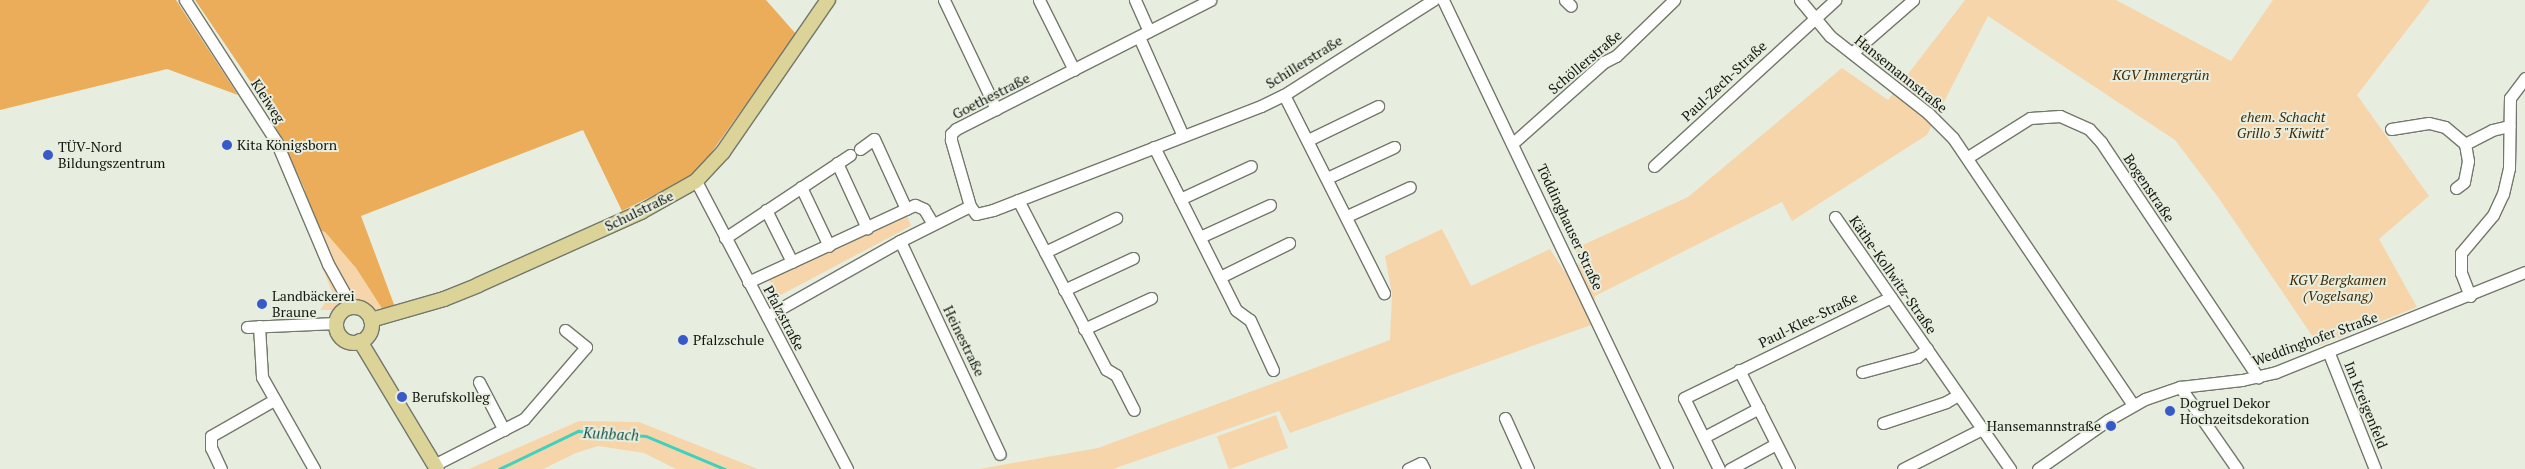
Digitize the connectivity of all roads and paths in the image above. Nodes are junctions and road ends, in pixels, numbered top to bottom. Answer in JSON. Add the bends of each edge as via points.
{"nodes":[{"id":1,"x":185,"y":0,"type":"edge"},
{"id":2,"x":828,"y":0,"type":"edge"},
{"id":3,"x":944,"y":0,"type":"edge"},
{"id":4,"x":1039,"y":0,"type":"edge"},
{"id":5,"x":1135,"y":0,"type":"edge"},
{"id":6,"x":1210,"y":0,"type":"edge"},
{"id":7,"x":1433,"y":0,"type":"edge"},
{"id":8,"x":1443,"y":0,"type":"edge"},
{"id":9,"x":1674,"y":0,"type":"edge"},
{"id":10,"x":1800,"y":0,"type":"edge"},
{"id":11,"x":1834,"y":0,"type":"edge"},
{"id":12,"x":1912,"y":0,"type":"edge"},
{"id":13,"x":1814,"y":17,"type":"junction"},
{"id":14,"x":1150,"y":31,"type":"junction"},
{"id":15,"x":1139,"y":37,"type":"junction"},
{"id":16,"x":1852,"y":53,"type":"junction"},
{"id":17,"x":1074,"y":70,"type":"junction"},
{"id":18,"x":2525,"y":78,"type":"edge"},
{"id":19,"x":1284,"y":95,"type":"junction"},
{"id":20,"x":1378,"y":106,"type":"dead end"},
{"id":21,"x":996,"y":109,"type":"junction"},
{"id":22,"x":2510,"y":126,"type":"junction"},
{"id":23,"x":2391,"y":129,"type":"dead end"},
{"id":24,"x":1183,"y":136,"type":"junction"},
{"id":25,"x":1308,"y":140,"type":"junction"},
{"id":26,"x":1513,"y":143,"type":"junction"},
{"id":27,"x":2465,"y":144,"type":"junction"},
{"id":28,"x":1154,"y":147,"type":"junction"},
{"id":29,"x":1394,"y":147,"type":"dead end"},
{"id":30,"x":1968,"y":157,"type":"junction"},
{"id":31,"x":837,"y":163,"type":"junction"},
{"id":32,"x":1250,"y":166,"type":"dead end"},
{"id":33,"x":1654,"y":166,"type":"dead end"},
{"id":34,"x":1327,"y":178,"type":"junction"},
{"id":35,"x":696,"y":181,"type":"junction"},
{"id":36,"x":801,"y":187,"type":"junction"},
{"id":37,"x":1410,"y":187,"type":"dead end"},
{"id":38,"x":2456,"y":188,"type":"dead end"},
{"id":39,"x":1180,"y":199,"type":"junction"},
{"id":40,"x":1018,"y":200,"type":"junction"},
{"id":41,"x":1270,"y":204,"type":"dead end"},
{"id":42,"x":970,"y":206,"type":"junction"},
{"id":43,"x":906,"y":208,"type":"junction"},
{"id":44,"x":766,"y":210,"type":"junction"},
{"id":45,"x":1347,"y":216,"type":"junction"},
{"id":46,"x":1835,"y":217,"type":"dead end"},
{"id":47,"x":1116,"y":218,"type":"dead end"},
{"id":48,"x":933,"y":224,"type":"junction"},
{"id":49,"x":867,"y":228,"type":"junction"},
{"id":50,"x":1200,"y":237,"type":"junction"},
{"id":51,"x":725,"y":238,"type":"junction"},
{"id":52,"x":900,"y":242,"type":"junction"},
{"id":53,"x":1289,"y":243,"type":"dead end"},
{"id":54,"x":829,"y":246,"type":"junction"},
{"id":55,"x":1044,"y":252,"type":"junction"},
{"id":56,"x":1133,"y":258,"type":"dead end"},
{"id":57,"x":792,"y":262,"type":"junction"},
{"id":58,"x":2525,"y":272,"type":"edge"},
{"id":59,"x":1220,"y":277,"type":"junction"},
{"id":60,"x":748,"y":282,"type":"junction"},
{"id":61,"x":1064,"y":290,"type":"junction"},
{"id":62,"x":1384,"y":293,"type":"dead end"},
{"id":63,"x":2470,"y":296,"type":"junction"},
{"id":64,"x":1890,"y":297,"type":"junction"},
{"id":65,"x":1151,"y":298,"type":"dead end"},
{"id":66,"x":352,"y":307,"type":"junction"},
{"id":67,"x":767,"y":316,"type":"junction"},
{"id":68,"x":372,"y":320,"type":"junction"},
{"id":69,"x":336,"y":323,"type":"junction"},
{"id":70,"x":1084,"y":329,"type":"junction"},
{"id":71,"x":565,"y":330,"type":"dead end"},
{"id":72,"x":360,"y":342,"type":"junction"},
{"id":73,"x":1927,"y":349,"type":"junction"},
{"id":74,"x":2328,"y":351,"type":"junction"},
{"id":75,"x":1273,"y":370,"type":"dead end"},
{"id":76,"x":1739,"y":370,"type":"junction"},
{"id":77,"x":1862,"y":372,"type":"dead end"},
{"id":78,"x":2258,"y":377,"type":"junction"},
{"id":79,"x":479,"y":382,"type":"dead end"},
{"id":80,"x":2180,"y":387,"type":"junction"},
{"id":81,"x":1958,"y":395,"type":"junction"},
{"id":82,"x":274,"y":400,"type":"junction"},
{"id":83,"x":2134,"y":405,"type":"junction"},
{"id":84,"x":1759,"y":408,"type":"junction"},
{"id":85,"x":1134,"y":410,"type":"dead end"},
{"id":86,"x":1505,"y":418,"type":"dead end"},
{"id":87,"x":1882,"y":423,"type":"dead end"},
{"id":88,"x":1982,"y":429,"type":"junction"},
{"id":89,"x":504,"y":430,"type":"junction"},
{"id":90,"x":1704,"y":437,"type":"junction"},
{"id":91,"x":1776,"y":444,"type":"junction"},
{"id":92,"x":1000,"y":454,"type":"dead end"},
{"id":93,"x":435,"y":467,"type":"edge"},
{"id":94,"x":221,"y":469,"type":"edge"},
{"id":95,"x":314,"y":469,"type":"edge"},
{"id":96,"x":848,"y":469,"type":"edge"},
{"id":97,"x":1408,"y":469,"type":"edge"},
{"id":98,"x":1424,"y":469,"type":"edge"},
{"id":99,"x":1528,"y":469,"type":"edge"},
{"id":100,"x":1667,"y":469,"type":"edge"},
{"id":101,"x":1719,"y":469,"type":"edge"},
{"id":102,"x":1730,"y":469,"type":"edge"},
{"id":103,"x":1789,"y":469,"type":"edge"},
{"id":104,"x":1903,"y":469,"type":"edge"},
{"id":105,"x":2010,"y":469,"type":"edge"},
{"id":106,"x":2038,"y":469,"type":"edge"},
{"id":107,"x":2237,"y":469,"type":"edge"},
{"id":108,"x":2375,"y":469,"type":"edge"}],
"edges":[{"from":1,"to":66,"type":"street","name":"Kleiweg","via":[[276,142],[328,264]]},
{"from":2,"to":35,"type":"main road","name":"Schulstraße","via":[[723,152]]},
{"from":3,"to":21,"type":"street"},
{"from":4,"to":17,"type":"street"},
{"from":5,"to":14,"type":"street"},
{"from":6,"to":14,"type":"street","name":"Goethestraße"},
{"from":7,"to":19,"type":"street","name":"Schillerstraße"},
{"from":8,"to":26,"type":"street","name":"Töddinghauser Straße","via":[[1463,47]]},
{"from":9,"to":26,"type":"street","name":"Schöllerstraße","via":[[1616,56],[1604,62]]},
{"from":10,"to":13,"type":"street","name":"Hansemannstraße"},
{"from":11,"to":13,"type":"street"},
{"from":12,"to":16,"type":"street"},
{"from":13,"to":16,"type":"street","name":"Hansemannstraße"},
{"from":13,"to":33,"type":"street","name":"Paul-Zech-Straße"},
{"from":14,"to":15,"type":"street","name":"Goethestraße"},
{"from":15,"to":17,"type":"street","name":"Goethestraße"},
{"from":15,"to":24,"type":"street"},
{"from":16,"to":30,"type":"street","name":"Hansemannstraße","via":[[1928,113]]},
{"from":17,"to":21,"type":"street","name":"Goethestraße"},
{"from":18,"to":22,"type":"street","via":[[2510,98]]},
{"from":19,"to":24,"type":"street","name":"Schillerstraße"},
{"from":19,"to":25,"type":"street"},
{"from":20,"to":25,"type":"street"},
{"from":21,"to":42,"type":"street","name":"Goethestraße","via":[[951,134]]},
{"from":22,"to":27,"type":"street","via":[[2492,130]]},
{"from":22,"to":63,"type":"street","via":[[2509,168],[2504,194],[2493,215],[2461,253],[2462,273]]},
{"from":23,"to":27,"type":"street","via":[[2429,123],[2445,127]]},
{"from":24,"to":28,"type":"street","name":"Schillerstraße"},
{"from":25,"to":34,"type":"street"},
{"from":26,"to":100,"type":"street","name":"Töddinghauser Straße"},
{"from":27,"to":38,"type":"street","via":[[2468,161],[2464,182]]},
{"from":28,"to":39,"type":"street"},
{"from":28,"to":40,"type":"street","name":"Schillerstraße"},
{"from":29,"to":34,"type":"street"},
{"from":30,"to":78,"type":"street","name":"Bogenstraße","via":[[2030,118],[2060,116],[2089,129],[2101,142]]},
{"from":30,"to":83,"type":"street","name":"Hansemannstraße"},
{"from":31,"to":36,"type":"street"},
{"from":31,"to":43,"type":"street","via":[[874,139]]},
{"from":31,"to":49,"type":"street"},
{"from":32,"to":39,"type":"street"},
{"from":34,"to":45,"type":"street"},
{"from":35,"to":51,"type":"street","name":"Pfalzstraße"},
{"from":35,"to":68,"type":"main road","name":"Schulstraße","via":[[641,212],[486,282],[444,299]]},
{"from":36,"to":44,"type":"street"},
{"from":36,"to":54,"type":"street"},
{"from":37,"to":45,"type":"street"},
{"from":39,"to":50,"type":"street"},
{"from":40,"to":42,"type":"street","name":"Schillerstraße","via":[[980,215]]},
{"from":40,"to":55,"type":"street"},
{"from":41,"to":50,"type":"street"},
{"from":42,"to":48,"type":"street"},
{"from":43,"to":48,"type":"street","via":[[921,206]]},
{"from":43,"to":49,"type":"street"},
{"from":44,"to":51,"type":"street"},
{"from":44,"to":57,"type":"street"},
{"from":45,"to":62,"type":"street"},
{"from":46,"to":64,"type":"street","name":"Käthe-Kollwitz-Straße"},
{"from":47,"to":55,"type":"street"},
{"from":48,"to":52,"type":"street"},
{"from":49,"to":54,"type":"street"},
{"from":50,"to":59,"type":"street"},
{"from":51,"to":60,"type":"street","name":"Pfalzstraße"},
{"from":52,"to":67,"type":"street"},
{"from":52,"to":92,"type":"street","name":"Heinestraße"},
{"from":53,"to":59,"type":"street"},
{"from":54,"to":57,"type":"street"},
{"from":55,"to":61,"type":"street"},
{"from":56,"to":61,"type":"street"},
{"from":57,"to":60,"type":"street"},
{"from":58,"to":63,"type":"street","name":"Weddinghofer Straße"},
{"from":59,"to":75,"type":"street","via":[[1236,310],[1250,320]]},
{"from":60,"to":67,"type":"street","name":"Pfalzstraße"},
{"from":61,"to":70,"type":"street"},
{"from":63,"to":74,"type":"street","name":"Weddinghofer Straße"},
{"from":64,"to":73,"type":"street","name":"Käthe-Kollwitz-Straße"},
{"from":64,"to":76,"type":"street","name":"Paul-Klee-Straße"},
{"from":65,"to":70,"type":"street"},
{"from":66,"to":68,"type":"main road","via":[[366,311]]},
{"from":66,"to":69,"type":"main road","via":[[342,311]]},
{"from":67,"to":96,"type":"street","name":"Pfalzstraße"},
{"from":68,"to":72,"type":"main road","via":[[368,335]]},
{"from":69,"to":72,"type":"main road","via":[[345,340]]},
{"from":69,"to":82,"type":"street","via":[[253,327],[262,377]]},
{"from":70,"to":85,"type":"street","via":[[1106,369],[1116,375]]},
{"from":71,"to":89,"type":"street","via":[[586,347],[524,419]]},
{"from":72,"to":93,"type":"main road"},
{"from":73,"to":77,"type":"street","name":"Käthe-Kollwitz-Straße","via":[[1917,357]]},
{"from":73,"to":81,"type":"street","name":"Käthe-Kollwitz-Straße"},
{"from":74,"to":78,"type":"street","name":"Weddinghofer Straße"},
{"from":74,"to":108,"type":"street","name":"Im Kreigenfeld"},
{"from":76,"to":84,"type":"street"},
{"from":76,"to":90,"type":"street","name":"Paul-Klee-Straße","via":[[1684,398]]},
{"from":78,"to":80,"type":"street","name":"Weddinghofer Straße"},
{"from":79,"to":89,"type":"street"},
{"from":80,"to":83,"type":"street","name":"Weddinghofer Straße"},
{"from":80,"to":107,"type":"street"},
{"from":81,"to":87,"type":"street"},
{"from":81,"to":88,"type":"street","name":"Käthe-Kollwitz-Straße"},
{"from":82,"to":94,"type":"street","via":[[211,436],[211,448]]},
{"from":82,"to":95,"type":"street","via":[[284,410]]},
{"from":83,"to":106,"type":"street","name":"Weddinghofer Straße"},
{"from":84,"to":90,"type":"street"},
{"from":84,"to":91,"type":"street"},
{"from":86,"to":99,"type":"street"},
{"from":88,"to":104,"type":"street"},
{"from":88,"to":105,"type":"street","name":"Käthe-Kollwitz-Straße"},
{"from":89,"to":93,"type":"street"},
{"from":90,"to":101,"type":"street"},
{"from":91,"to":102,"type":"street"},
{"from":91,"to":103,"type":"street"},
{"from":97,"to":98,"type":"street","via":[[1421,463]]}]}
